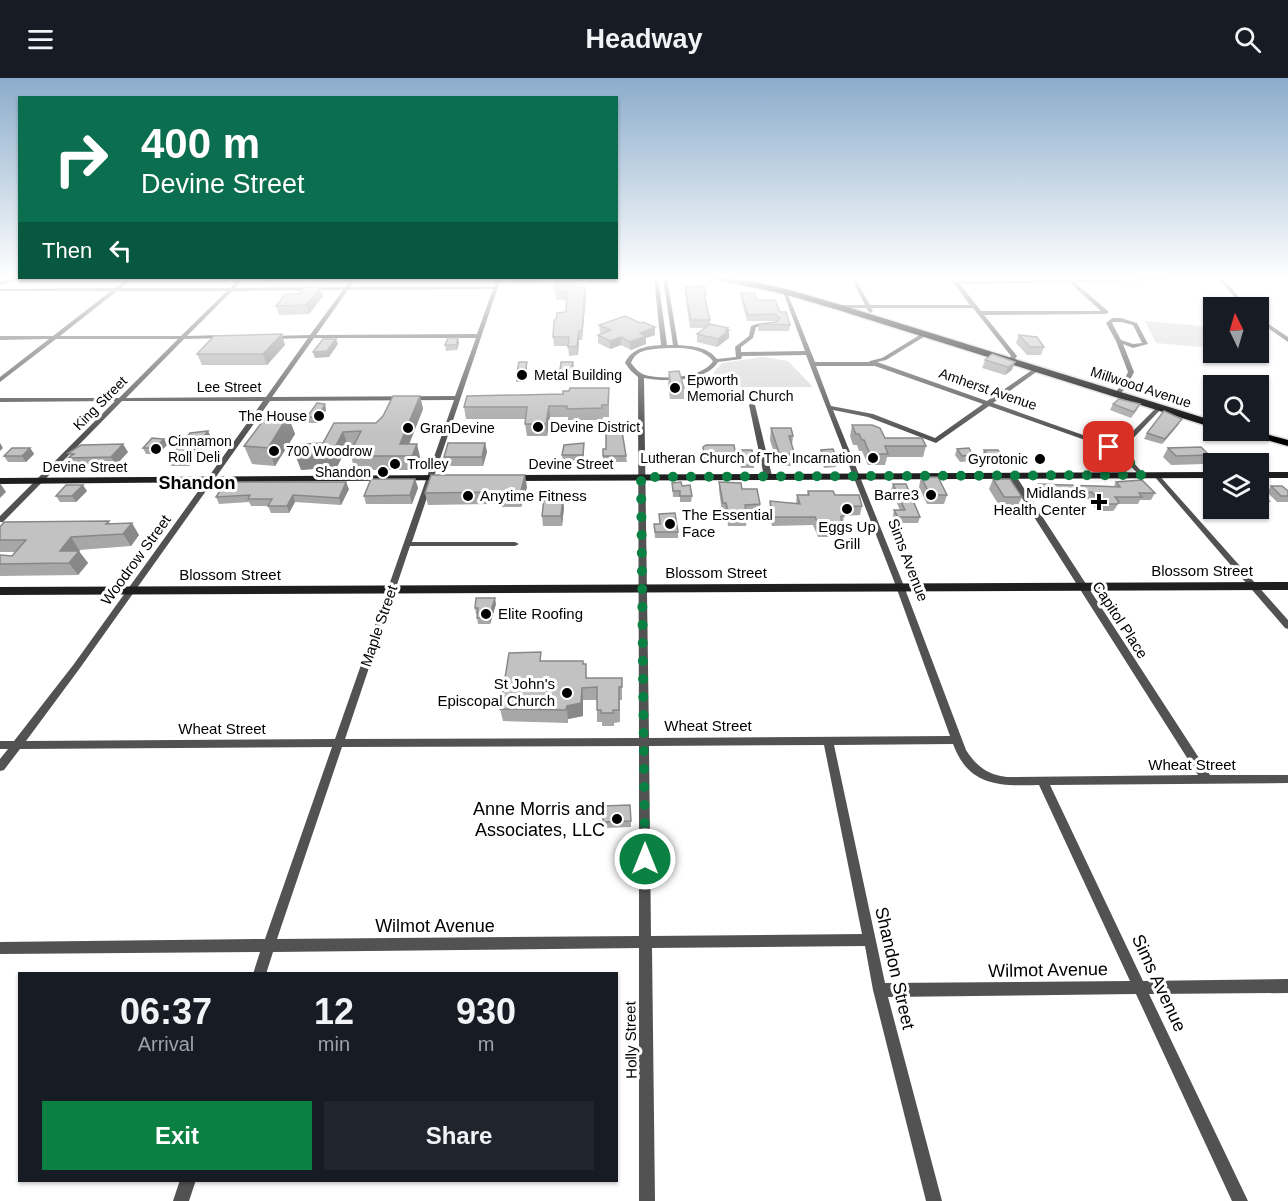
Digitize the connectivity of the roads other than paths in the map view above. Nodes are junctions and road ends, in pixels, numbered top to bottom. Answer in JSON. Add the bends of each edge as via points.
{"nodes":[{"id":1,"x":64,"y":330,"type":"edge"},
{"id":2,"x":190,"y":330,"type":"edge"},
{"id":3,"x":317,"y":330,"type":"edge"},
{"id":4,"x":481,"y":330,"type":"edge"},
{"id":5,"x":662,"y":330,"type":"edge"},
{"id":6,"x":673,"y":330,"type":"edge"},
{"id":7,"x":755,"y":330,"type":"edge"},
{"id":8,"x":799,"y":330,"type":"edge"},
{"id":9,"x":914,"y":330,"type":"edge"},
{"id":10,"x":994,"y":330,"type":"edge"},
{"id":11,"x":1113,"y":330,"type":"edge"},
{"id":12,"x":1139,"y":330,"type":"edge"},
{"id":13,"x":1275,"y":330,"type":"edge"},
{"id":14,"x":925,"y":334,"type":"junction"},
{"id":15,"x":479,"y":336,"type":"junction"},
{"id":16,"x":235,"y":337,"type":"edge"},
{"id":17,"x":267,"y":337,"type":"edge"},
{"id":18,"x":312,"y":337,"type":"junction"},
{"id":19,"x":0,"y":338,"type":"edge"},
{"id":20,"x":54,"y":338,"type":"junction"},
{"id":21,"x":183,"y":338,"type":"junction"},
{"id":22,"x":1288,"y":340,"type":"edge"},
{"id":23,"x":1119,"y":342,"type":"junction"},
{"id":24,"x":664,"y":347,"type":"junction"},
{"id":25,"x":676,"y":347,"type":"junction"},
{"id":26,"x":808,"y":353,"type":"junction"},
{"id":27,"x":740,"y":354,"type":"junction"},
{"id":28,"x":884,"y":359,"type":"junction"},
{"id":29,"x":716,"y":361,"type":"junction"},
{"id":30,"x":1011,"y":361,"type":"junction"},
{"id":31,"x":861,"y":363,"type":"junction"},
{"id":32,"x":812,"y":364,"type":"junction"},
{"id":33,"x":1037,"y":369,"type":"junction"},
{"id":34,"x":894,"y":370,"type":"junction"},
{"id":35,"x":641,"y":375,"type":"junction"},
{"id":36,"x":0,"y":380,"type":"edge"},
{"id":37,"x":1116,"y":395,"type":"junction"},
{"id":38,"x":268,"y":398,"type":"junction"},
{"id":39,"x":458,"y":398,"type":"junction"},
{"id":40,"x":121,"y":399,"type":"junction"},
{"id":41,"x":0,"y":400,"type":"edge"},
{"id":42,"x":990,"y":403,"type":"junction"},
{"id":43,"x":752,"y":405,"type":"dead end"},
{"id":44,"x":829,"y":408,"type":"junction"},
{"id":45,"x":1159,"y":408,"type":"junction"},
{"id":46,"x":1203,"y":422,"type":"edge"},
{"id":47,"x":1269,"y":438,"type":"edge"},
{"id":48,"x":1288,"y":443,"type":"edge"},
{"id":49,"x":1118,"y":450,"type":"junction"},
{"id":50,"x":1142,"y":475,"type":"junction"},
{"id":51,"x":1156,"y":475,"type":"junction"},
{"id":52,"x":1203,"y":475,"type":"edge"},
{"id":53,"x":1269,"y":475,"type":"edge"},
{"id":54,"x":768,"y":476,"type":"junction"},
{"id":55,"x":1012,"y":476,"type":"junction"},
{"id":56,"x":1287,"y":476,"type":"edge"},
{"id":57,"x":641,"y":477,"type":"junction"},
{"id":58,"x":858,"y":477,"type":"junction"},
{"id":59,"x":430,"y":478,"type":"junction"},
{"id":60,"x":458,"y":478,"type":"edge"},
{"id":61,"x":502,"y":478,"type":"edge"},
{"id":62,"x":210,"y":479,"type":"junction"},
{"id":63,"x":40,"y":480,"type":"junction"},
{"id":64,"x":0,"y":481,"type":"edge"},
{"id":65,"x":0,"y":520,"type":"edge"},
{"id":66,"x":407,"y":544,"type":"junction"},
{"id":67,"x":515,"y":544,"type":"dead end"},
{"id":68,"x":1083,"y":586,"type":"junction"},
{"id":69,"x":1252,"y":586,"type":"junction"},
{"id":70,"x":1288,"y":586,"type":"edge"},
{"id":71,"x":901,"y":587,"type":"junction"},
{"id":72,"x":641,"y":588,"type":"junction"},
{"id":73,"x":392,"y":589,"type":"junction"},
{"id":74,"x":130,"y":590,"type":"junction"},
{"id":75,"x":0,"y":591,"type":"edge"},
{"id":76,"x":1288,"y":627,"type":"edge"},
{"id":77,"x":644,"y":741,"type":"junction"},
{"id":78,"x":828,"y":741,"type":"junction"},
{"id":79,"x":957,"y":741,"type":"junction"},
{"id":80,"x":339,"y":743,"type":"junction"},
{"id":81,"x":0,"y":745,"type":"edge"},
{"id":82,"x":16,"y":745,"type":"junction"},
{"id":83,"x":0,"y":767,"type":"edge"},
{"id":84,"x":1288,"y":779,"type":"edge"},
{"id":85,"x":1042,"y":780,"type":"junction"},
{"id":86,"x":1207,"y":780,"type":"junction"},
{"id":87,"x":870,"y":940,"type":"junction"},
{"id":88,"x":645,"y":942,"type":"junction"},
{"id":89,"x":269,"y":946,"type":"junction"},
{"id":90,"x":0,"y":948,"type":"edge"},
{"id":91,"x":260,"y":972,"type":"edge"},
{"id":92,"x":1288,"y":986,"type":"edge"},
{"id":93,"x":1141,"y":987,"type":"junction"},
{"id":94,"x":880,"y":990,"type":"junction"},
{"id":95,"x":187,"y":1182,"type":"edge"},
{"id":96,"x":181,"y":1201,"type":"edge"},
{"id":97,"x":647,"y":1201,"type":"edge"},
{"id":98,"x":934,"y":1201,"type":"edge"},
{"id":99,"x":1240,"y":1201,"type":"edge"}],
"edges":[{"from":1,"to":20,"type":"street"},
{"from":2,"to":21,"type":"street","name":"King Street"},
{"from":3,"to":18,"type":"street","name":"Woodrow Street"},
{"from":4,"to":15,"type":"street","name":"Maple Street"},
{"from":5,"to":24,"type":"street"},
{"from":6,"to":25,"type":"street"},
{"from":7,"to":27,"type":"street","via":[[752,338],[738,347]]},
{"from":8,"to":26,"type":"street","name":"Sims Avenue"},
{"from":9,"to":14,"type":"main road","name":"Millwood Avenue"},
{"from":10,"to":30,"type":"street","via":[[1014,356]]},
{"from":11,"to":23,"type":"street"},
{"from":12,"to":23,"type":"street","via":[[1146,342],[1143,345]]},
{"from":13,"to":22,"type":"street"},
{"from":14,"to":28,"type":"street"},
{"from":14,"to":30,"type":"main road","name":"Millwood Avenue"},
{"from":15,"to":18,"type":"street"},
{"from":15,"to":39,"type":"street","name":"Maple Street"},
{"from":16,"to":21,"type":"street"},
{"from":17,"to":18,"type":"street"},
{"from":18,"to":38,"type":"street","name":"Woodrow Street"},
{"from":19,"to":20,"type":"street"},
{"from":20,"to":21,"type":"street"},
{"from":20,"to":36,"type":"street"},
{"from":21,"to":40,"type":"street","name":"King Street"},
{"from":23,"to":37,"type":"street","via":[[1131,372]]},
{"from":24,"to":25,"type":"street"},
{"from":24,"to":35,"type":"street","name":"Holly Street","via":[[641,350],[628,359],[631,368]]},
{"from":25,"to":29,"type":"street","via":[[702,350]]},
{"from":26,"to":27,"type":"street"},
{"from":26,"to":32,"type":"street","name":"Sims Avenue"},
{"from":27,"to":29,"type":"street","via":[[733,360]]},
{"from":28,"to":31,"type":"street"},
{"from":28,"to":34,"type":"street"},
{"from":29,"to":35,"type":"street","via":[[709,372],[693,376]]},
{"from":30,"to":33,"type":"main road","name":"Millwood Avenue"},
{"from":31,"to":32,"type":"street","name":"Amherst Avenue"},
{"from":31,"to":34,"type":"street","name":"Amherst Avenue"},
{"from":32,"to":44,"type":"street","name":"Sims Avenue"},
{"from":33,"to":37,"type":"main road","name":"Millwood Avenue"},
{"from":33,"to":42,"type":"street"},
{"from":34,"to":42,"type":"street","name":"Amherst Avenue"},
{"from":35,"to":57,"type":"street","name":"Holly Street"},
{"from":37,"to":45,"type":"main road","name":"Millwood Avenue"},
{"from":38,"to":39,"type":"street","name":"Lee Street"},
{"from":38,"to":40,"type":"street","name":"Lee Street"},
{"from":38,"to":62,"type":"street","name":"Woodrow Street"},
{"from":39,"to":59,"type":"street","name":"Maple Street"},
{"from":40,"to":41,"type":"street","name":"Lee Street"},
{"from":40,"to":63,"type":"street","name":"King Street"},
{"from":42,"to":44,"type":"street","via":[[936,441],[884,419]]},
{"from":42,"to":49,"type":"street","name":"Amherst Avenue"},
{"from":43,"to":54,"type":"street"},
{"from":44,"to":58,"type":"street","name":"Sims Avenue"},
{"from":45,"to":46,"type":"main road","name":"Millwood Avenue"},
{"from":45,"to":49,"type":"street"},
{"from":47,"to":48,"type":"main road"},
{"from":49,"to":50,"type":"street","name":"Amherst Avenue"},
{"from":50,"to":51,"type":"main road","name":"Devine Street"},
{"from":50,"to":55,"type":"main road","name":"Devine Street"},
{"from":51,"to":52,"type":"main road","name":"Devine Street"},
{"from":51,"to":69,"type":"street"},
{"from":53,"to":56,"type":"main road"},
{"from":54,"to":57,"type":"main road","name":"Devine Street"},
{"from":54,"to":58,"type":"main road","name":"Devine Street"},
{"from":55,"to":58,"type":"main road","name":"Devine Street"},
{"from":55,"to":68,"type":"street","name":"Capitol Place"},
{"from":57,"to":61,"type":"main road","name":"Devine Street"},
{"from":57,"to":72,"type":"street","name":"Holly Street"},
{"from":58,"to":71,"type":"street","name":"Sims Avenue"},
{"from":59,"to":60,"type":"main road","name":"Devine Street"},
{"from":59,"to":62,"type":"main road","name":"Devine Street"},
{"from":59,"to":66,"type":"street","name":"Maple Street"},
{"from":62,"to":63,"type":"main road","name":"Devine Street"},
{"from":62,"to":74,"type":"street","name":"Woodrow Street"},
{"from":63,"to":64,"type":"main road","name":"Devine Street"},
{"from":63,"to":65,"type":"street","name":"King Street"},
{"from":66,"to":67,"type":"street"},
{"from":66,"to":73,"type":"street","name":"Maple Street"},
{"from":68,"to":69,"type":"main road","name":"Blossom Street"},
{"from":68,"to":71,"type":"main road","name":"Blossom Street"},
{"from":68,"to":86,"type":"street","name":"Capitol Place"},
{"from":69,"to":70,"type":"main road","name":"Blossom Street"},
{"from":69,"to":76,"type":"street"},
{"from":71,"to":72,"type":"main road","name":"Blossom Street"},
{"from":71,"to":79,"type":"street","name":"Sims Avenue"},
{"from":72,"to":73,"type":"main road","name":"Blossom Street"},
{"from":72,"to":77,"type":"street","name":"Holly Street"},
{"from":73,"to":74,"type":"main road","name":"Blossom Street"},
{"from":73,"to":80,"type":"street","name":"Maple Street"},
{"from":74,"to":75,"type":"main road","name":"Blossom Street"},
{"from":74,"to":82,"type":"street","name":"Woodrow Street"},
{"from":77,"to":78,"type":"street","name":"Wheat Street"},
{"from":77,"to":80,"type":"street","name":"Wheat Street"},
{"from":77,"to":88,"type":"street","name":"Holly Street"},
{"from":78,"to":79,"type":"street","name":"Wheat Street"},
{"from":78,"to":87,"type":"street","name":"Shandon Street"},
{"from":79,"to":85,"type":"street","name":"Wheat Street","via":[[966,761],[981,774],[997,780]]},
{"from":80,"to":82,"type":"street","name":"Wheat Street"},
{"from":80,"to":89,"type":"street","name":"Maple Street"},
{"from":81,"to":82,"type":"street","name":"Wheat Street"},
{"from":82,"to":83,"type":"street","name":"Woodrow Street"},
{"from":84,"to":86,"type":"street","name":"Wheat Street"},
{"from":85,"to":86,"type":"street","name":"Wheat Street"},
{"from":85,"to":93,"type":"street","name":"Sims Avenue"},
{"from":87,"to":88,"type":"street","name":"Wilmot Avenue"},
{"from":87,"to":94,"type":"street","name":"Shandon Street"},
{"from":88,"to":89,"type":"street","name":"Wilmot Avenue"},
{"from":88,"to":97,"type":"street","name":"Holly Street"},
{"from":89,"to":90,"type":"street","name":"Wilmot Avenue"},
{"from":89,"to":91,"type":"street","name":"Maple Street"},
{"from":92,"to":93,"type":"street","name":"Wilmot Avenue"},
{"from":93,"to":94,"type":"street","name":"Wilmot Avenue"},
{"from":93,"to":99,"type":"street","name":"Sims Avenue"},
{"from":94,"to":98,"type":"street","name":"Shandon Street"},
{"from":95,"to":96,"type":"street"}]}
